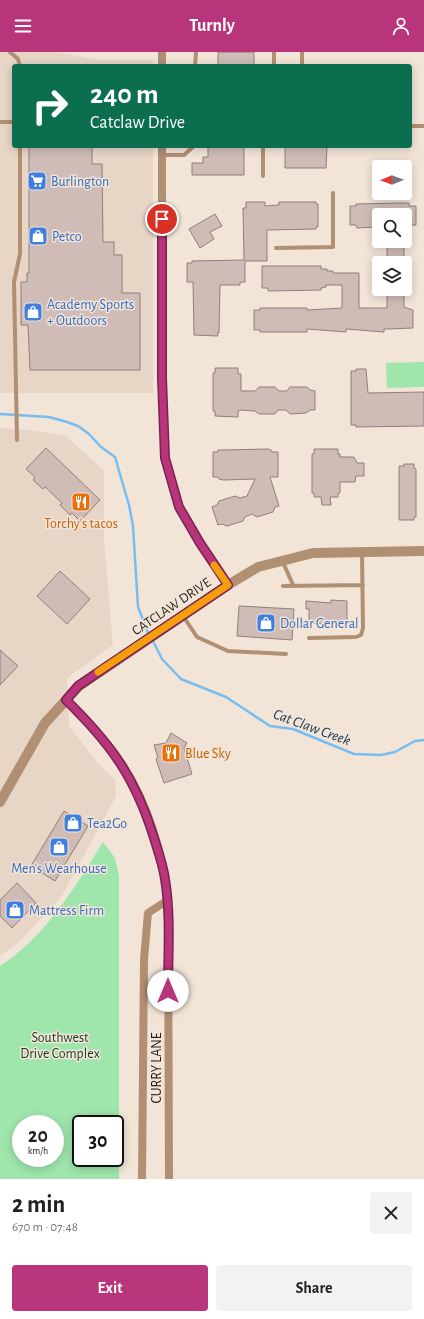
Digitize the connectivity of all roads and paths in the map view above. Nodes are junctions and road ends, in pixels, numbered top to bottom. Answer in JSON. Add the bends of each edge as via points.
{"nodes":[{"id":1,"x":10,"y":52,"type":"edge"},
{"id":2,"x":162,"y":52,"type":"edge"},
{"id":3,"x":196,"y":52,"type":"edge"},
{"id":4,"x":274,"y":52,"type":"edge"},
{"id":5,"x":302,"y":52,"type":"edge"},
{"id":6,"x":19,"y":64,"type":"edge"},
{"id":7,"x":162,"y":64,"type":"edge"},
{"id":8,"x":195,"y":64,"type":"edge"},
{"id":9,"x":274,"y":64,"type":"edge"},
{"id":10,"x":302,"y":64,"type":"edge"},
{"id":11,"x":0,"y":122,"type":"edge"},
{"id":12,"x":12,"y":122,"type":"edge"},
{"id":13,"x":412,"y":126,"type":"edge"},
{"id":14,"x":424,"y":126,"type":"edge"},
{"id":15,"x":20,"y":148,"type":"edge"},
{"id":16,"x":192,"y":148,"type":"edge"},
{"id":17,"x":263,"y":148,"type":"edge"},
{"id":18,"x":162,"y":150,"type":"edge"},
{"id":19,"x":263,"y":176,"type":"dead end"},
{"id":20,"x":333,"y":193,"type":"dead end"},
{"id":21,"x":276,"y":248,"type":"dead end"},
{"id":22,"x":17,"y":440,"type":"dead end"},
{"id":23,"x":362,"y":551,"type":"junction"},
{"id":24,"x":424,"y":551,"type":"edge"},
{"id":25,"x":282,"y":560,"type":"junction"},
{"id":26,"x":363,"y":584,"type":"junction"},
{"id":27,"x":228,"y":585,"type":"junction"},
{"id":28,"x":283,"y":586,"type":"dead end"},
{"id":29,"x":293,"y":586,"type":"junction"},
{"id":30,"x":182,"y":616,"type":"junction"},
{"id":31,"x":309,"y":638,"type":"dead end"},
{"id":32,"x":286,"y":654,"type":"dead end"},
{"id":33,"x":66,"y":700,"type":"junction"},
{"id":34,"x":0,"y":802,"type":"edge"},
{"id":35,"x":168,"y":900,"type":"junction"},
{"id":36,"x":142,"y":1179,"type":"edge"},
{"id":37,"x":169,"y":1179,"type":"edge"}],
"edges":[{"from":1,"to":6,"type":"lane"},
{"from":2,"to":7,"type":"street"},
{"from":3,"to":8,"type":"lane"},
{"from":4,"to":9,"type":"lane"},
{"from":5,"to":10,"type":"lane"},
{"from":11,"to":12,"type":"lane"},
{"from":13,"to":14,"type":"lane"},
{"from":15,"to":22,"type":"lane","via":[[20,254],[14,282]]},
{"from":16,"to":18,"type":"lane","via":[[184,155]]},
{"from":17,"to":19,"type":"lane"},
{"from":18,"to":27,"type":"street","via":[[162,378],[165,458],[179,507]]},
{"from":20,"to":21,"type":"lane","via":[[333,247]]},
{"from":23,"to":24,"type":"street","name":"CATCLAW DRIVE"},
{"from":23,"to":25,"type":"street","name":"CATCLAW DRIVE","via":[[313,553]]},
{"from":23,"to":26,"type":"lane"},
{"from":25,"to":27,"type":"street","name":"CATCLAW DRIVE","via":[[258,567]]},
{"from":25,"to":29,"type":"lane"},
{"from":26,"to":29,"type":"lane"},
{"from":26,"to":31,"type":"lane","via":[[361,635]]},
{"from":27,"to":30,"type":"street","name":"CATCLAW DRIVE"},
{"from":28,"to":29,"type":"lane"},
{"from":30,"to":32,"type":"lane","via":[[197,637],[228,651]]},
{"from":30,"to":33,"type":"street","name":"CATCLAW DRIVE","via":[[78,686]]},
{"from":33,"to":34,"type":"street","name":"CATCLAW DRIVE","via":[[45,723]]},
{"from":33,"to":35,"type":"street","name":"CURRY LANE","via":[[93,726],[123,765],[143,804],[160,857]]},
{"from":35,"to":36,"type":"street","via":[[148,913],[144,951]]},
{"from":35,"to":37,"type":"street","name":"CURRY LANE"}]}
